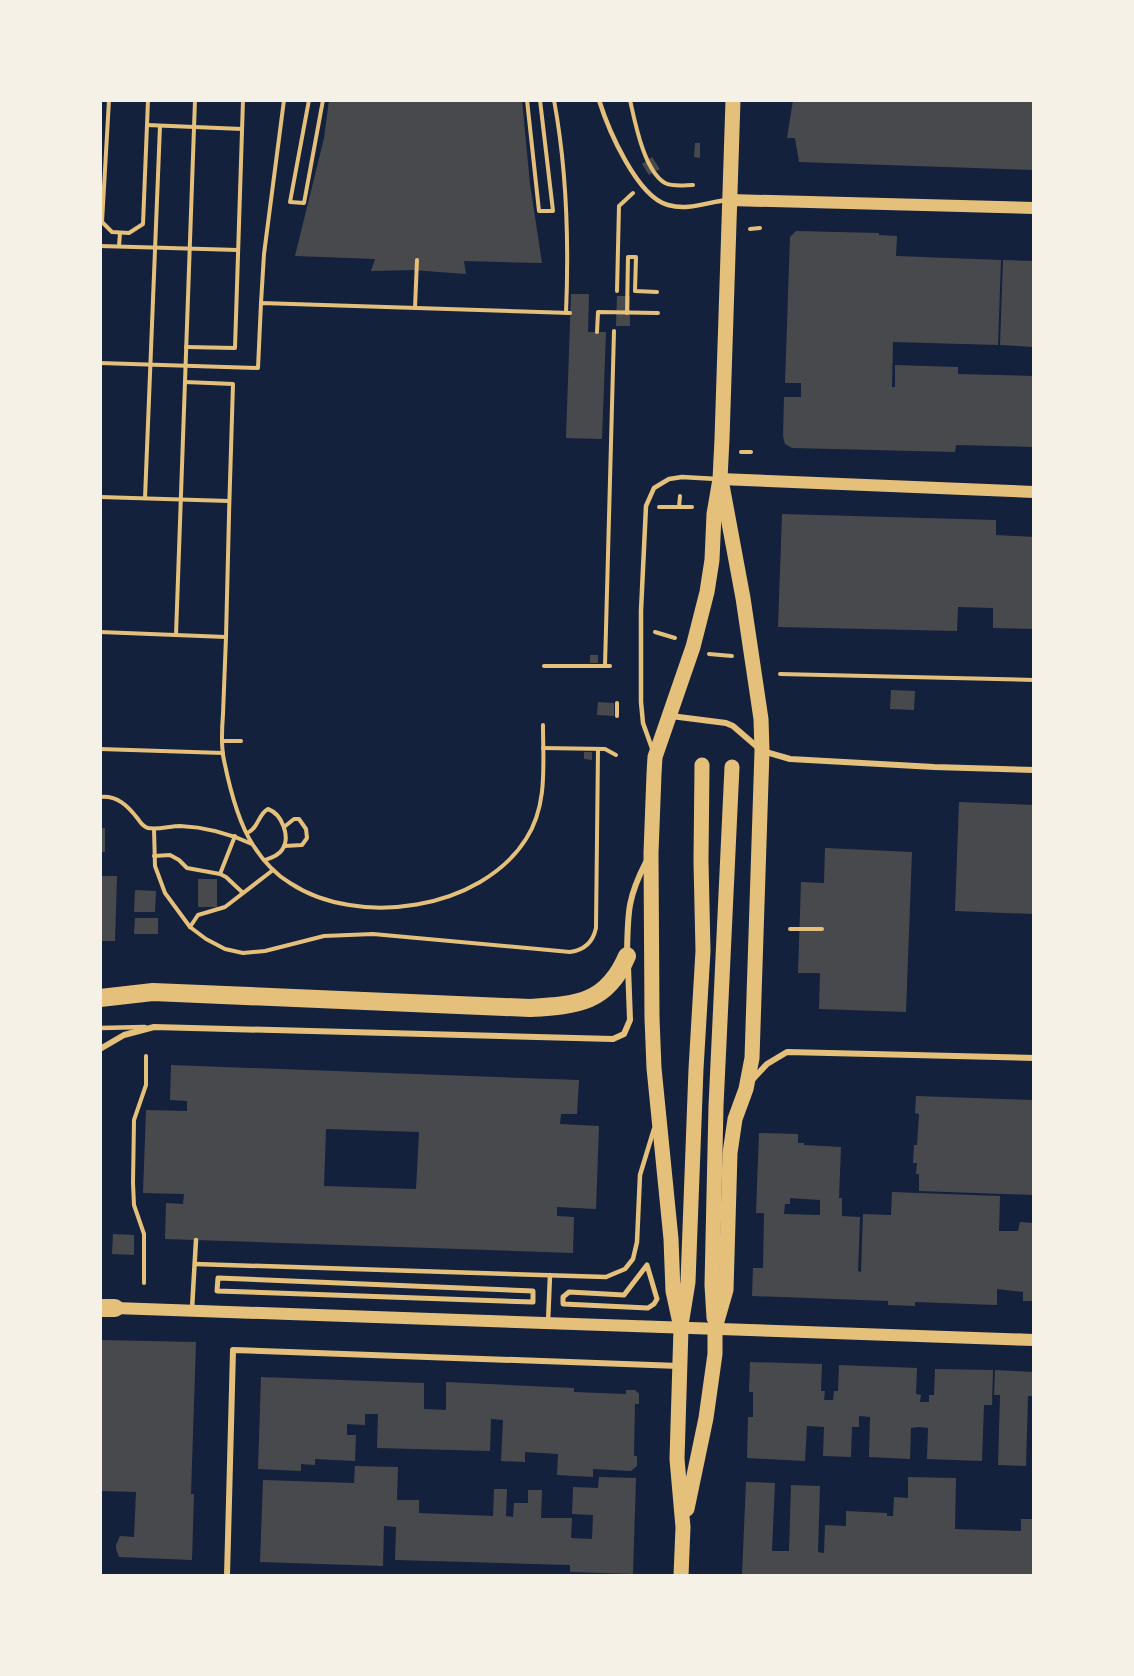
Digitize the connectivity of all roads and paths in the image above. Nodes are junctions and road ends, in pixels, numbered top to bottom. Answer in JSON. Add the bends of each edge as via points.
{"nodes":[{"id":1,"x":109,"y":100,"type":"edge"},
{"id":2,"x":148,"y":100,"type":"edge"},
{"id":3,"x":195,"y":100,"type":"edge"},
{"id":4,"x":243,"y":100,"type":"edge"},
{"id":5,"x":284,"y":100,"type":"edge"},
{"id":6,"x":309,"y":100,"type":"edge"},
{"id":7,"x":323,"y":100,"type":"edge"},
{"id":8,"x":527,"y":100,"type":"edge"},
{"id":9,"x":540,"y":100,"type":"edge"},
{"id":10,"x":555,"y":100,"type":"edge"},
{"id":11,"x":599,"y":100,"type":"edge"},
{"id":12,"x":630,"y":100,"type":"edge"},
{"id":13,"x":733,"y":100,"type":"edge"},
{"id":14,"x":147,"y":125,"type":"junction"},
{"id":15,"x":160,"y":126,"type":"junction"},
{"id":16,"x":194,"y":127,"type":"junction"},
{"id":17,"x":242,"y":129,"type":"junction"},
{"id":18,"x":642,"y":184,"type":"junction"},
{"id":19,"x":693,"y":185,"type":"dead end"},
{"id":20,"x":730,"y":200,"type":"junction"},
{"id":21,"x":1034,"y":208,"type":"edge"},
{"id":22,"x":750,"y":228,"type":"dead end"},
{"id":23,"x":760,"y":228,"type":"dead end"},
{"id":24,"x":120,"y":233,"type":"junction"},
{"id":25,"x":100,"y":246,"type":"edge"},
{"id":26,"x":119,"y":246,"type":"junction"},
{"id":27,"x":155,"y":248,"type":"junction"},
{"id":28,"x":190,"y":249,"type":"junction"},
{"id":29,"x":238,"y":250,"type":"junction"},
{"id":30,"x":417,"y":260,"type":"dead end"},
{"id":31,"x":617,"y":291,"type":"dead end"},
{"id":32,"x":657,"y":292,"type":"dead end"},
{"id":33,"x":261,"y":303,"type":"junction"},
{"id":34,"x":415,"y":308,"type":"junction"},
{"id":35,"x":627,"y":313,"type":"junction"},
{"id":36,"x":658,"y":313,"type":"dead end"},
{"id":37,"x":614,"y":331,"type":"dead end"},
{"id":38,"x":597,"y":332,"type":"dead end"},
{"id":39,"x":186,"y":347,"type":"junction"},
{"id":40,"x":100,"y":363,"type":"edge"},
{"id":41,"x":150,"y":364,"type":"junction"},
{"id":42,"x":186,"y":365,"type":"junction"},
{"id":43,"x":185,"y":382,"type":"junction"},
{"id":44,"x":741,"y":452,"type":"dead end"},
{"id":45,"x":751,"y":452,"type":"dead end"},
{"id":46,"x":720,"y":479,"type":"junction"},
{"id":47,"x":1034,"y":492,"type":"edge"},
{"id":48,"x":100,"y":496,"type":"edge"},
{"id":49,"x":680,"y":496,"type":"dead end"},
{"id":50,"x":146,"y":498,"type":"junction"},
{"id":51,"x":181,"y":499,"type":"junction"},
{"id":52,"x":229,"y":501,"type":"junction"},
{"id":53,"x":658,"y":507,"type":"dead end"},
{"id":54,"x":679,"y":507,"type":"junction"},
{"id":55,"x":692,"y":507,"type":"dead end"},
{"id":56,"x":100,"y":632,"type":"edge"},
{"id":57,"x":655,"y":632,"type":"dead end"},
{"id":58,"x":176,"y":635,"type":"junction"},
{"id":59,"x":226,"y":637,"type":"junction"},
{"id":60,"x":675,"y":638,"type":"dead end"},
{"id":61,"x":707,"y":654,"type":"dead end"},
{"id":62,"x":732,"y":656,"type":"dead end"},
{"id":63,"x":544,"y":666,"type":"dead end"},
{"id":64,"x":780,"y":674,"type":"dead end"},
{"id":65,"x":1034,"y":680,"type":"edge"},
{"id":66,"x":617,"y":703,"type":"dead end"},
{"id":67,"x":616,"y":716,"type":"dead end"},
{"id":68,"x":670,"y":716,"type":"junction"},
{"id":69,"x":543,"y":725,"type":"dead end"},
{"id":70,"x":222,"y":741,"type":"junction"},
{"id":71,"x":241,"y":741,"type":"dead end"},
{"id":72,"x":543,"y":748,"type":"junction"},
{"id":73,"x":100,"y":749,"type":"edge"},
{"id":74,"x":598,"y":749,"type":"junction"},
{"id":75,"x":762,"y":751,"type":"junction"},
{"id":76,"x":223,"y":753,"type":"junction"},
{"id":77,"x":616,"y":755,"type":"dead end"},
{"id":78,"x":655,"y":757,"type":"junction"},
{"id":79,"x":702,"y":765,"type":"dead end"},
{"id":80,"x":732,"y":767,"type":"dead end"},
{"id":81,"x":1034,"y":770,"type":"edge"},
{"id":82,"x":100,"y":797,"type":"edge"},
{"id":83,"x":284,"y":827,"type":"junction"},
{"id":84,"x":154,"y":829,"type":"junction"},
{"id":85,"x":247,"y":833,"type":"junction"},
{"id":86,"x":235,"y":836,"type":"junction"},
{"id":87,"x":252,"y":844,"type":"junction"},
{"id":88,"x":284,"y":846,"type":"junction"},
{"id":89,"x":651,"y":853,"type":"junction"},
{"id":90,"x":154,"y":856,"type":"junction"},
{"id":91,"x":265,"y":860,"type":"junction"},
{"id":92,"x":273,"y":870,"type":"junction"},
{"id":93,"x":220,"y":874,"type":"junction"},
{"id":94,"x":242,"y":892,"type":"junction"},
{"id":95,"x":190,"y":927,"type":"junction"},
{"id":96,"x":790,"y":929,"type":"dead end"},
{"id":97,"x":822,"y":929,"type":"dead end"},
{"id":98,"x":627,"y":956,"type":"junction"},
{"id":99,"x":100,"y":998,"type":"edge"},
{"id":100,"x":154,"y":1027,"type":"junction"},
{"id":101,"x":100,"y":1028,"type":"edge"},
{"id":102,"x":100,"y":1049,"type":"edge"},
{"id":103,"x":146,"y":1056,"type":"dead end"},
{"id":104,"x":1034,"y":1058,"type":"edge"},
{"id":105,"x":746,"y":1089,"type":"junction"},
{"id":106,"x":659,"y":1115,"type":"junction"},
{"id":107,"x":196,"y":1240,"type":"dead end"},
{"id":108,"x":195,"y":1264,"type":"junction"},
{"id":109,"x":550,"y":1275,"type":"junction"},
{"id":110,"x":144,"y":1283,"type":"dead end"},
{"id":111,"x":657,"y":1299,"type":"joint"},
{"id":112,"x":533,"y":1302,"type":"joint"},
{"id":113,"x":105,"y":1307,"type":"edge"},
{"id":114,"x":192,"y":1310,"type":"junction"},
{"id":115,"x":548,"y":1323,"type":"junction"},
{"id":116,"x":681,"y":1328,"type":"junction"},
{"id":117,"x":715,"y":1328,"type":"junction"},
{"id":118,"x":1034,"y":1340,"type":"edge"},
{"id":119,"x":681,"y":1366,"type":"junction"},
{"id":120,"x":683,"y":1527,"type":"junction"},
{"id":121,"x":227,"y":1575,"type":"edge"},
{"id":122,"x":681,"y":1575,"type":"edge"}],
"edges":[{"from":1,"to":24,"type":"path","via":[[102,222],[112,232]]},
{"from":2,"to":14,"type":"path"},
{"from":3,"to":16,"type":"path"},
{"from":4,"to":17,"type":"path"},
{"from":5,"to":33,"type":"path"},
{"from":6,"to":7,"type":"path","via":[[290,202],[304,203]]},
{"from":8,"to":9,"type":"path","via":[[539,211],[553,211]]},
{"from":10,"to":34,"type":"path","via":[[562,143],[568,313]]},
{"from":11,"to":18,"type":"lane","via":[[612,138]]},
{"from":12,"to":19,"type":"path","via":[[639,138],[657,176],[670,185]]},
{"from":13,"to":20,"type":"main road"},
{"from":14,"to":15,"type":"path"},
{"from":14,"to":24,"type":"path","via":[[143,224],[129,233]]},
{"from":15,"to":16,"type":"path"},
{"from":15,"to":27,"type":"path"},
{"from":16,"to":17,"type":"path"},
{"from":16,"to":28,"type":"path"},
{"from":17,"to":29,"type":"path"},
{"from":18,"to":20,"type":"lane","via":[[666,205],[692,208]]},
{"from":18,"to":31,"type":"path","via":[[619,206]]},
{"from":20,"to":21,"type":"main road"},
{"from":20,"to":46,"type":"main road"},
{"from":22,"to":23,"type":"path"},
{"from":24,"to":26,"type":"path"},
{"from":25,"to":26,"type":"path"},
{"from":26,"to":27,"type":"path"},
{"from":27,"to":28,"type":"path"},
{"from":27,"to":41,"type":"path"},
{"from":28,"to":29,"type":"path"},
{"from":28,"to":39,"type":"path"},
{"from":29,"to":39,"type":"path","via":[[235,348]]},
{"from":30,"to":34,"type":"path"},
{"from":32,"to":35,"type":"path","via":[[635,291],[636,257],[628,257]]},
{"from":33,"to":34,"type":"path"},
{"from":33,"to":42,"type":"path","via":[[258,368]]},
{"from":35,"to":36,"type":"path"},
{"from":35,"to":38,"type":"path","via":[[598,312]]},
{"from":37,"to":63,"type":"path","via":[[608,666]]},
{"from":39,"to":42,"type":"path"},
{"from":40,"to":41,"type":"path"},
{"from":41,"to":42,"type":"path"},
{"from":41,"to":50,"type":"path"},
{"from":42,"to":43,"type":"path"},
{"from":43,"to":51,"type":"path"},
{"from":43,"to":52,"type":"path","via":[[233,384]]},
{"from":44,"to":45,"type":"path"},
{"from":46,"to":47,"type":"main road"},
{"from":46,"to":68,"type":"main road","via":[[706,592]]},
{"from":46,"to":75,"type":"main road","via":[[761,719]]},
{"from":46,"to":78,"type":"lane","via":[[669,479],[654,488],[646,506],[641,702],[643,723]]},
{"from":48,"to":50,"type":"path"},
{"from":49,"to":54,"type":"path"},
{"from":50,"to":51,"type":"path"},
{"from":51,"to":52,"type":"path"},
{"from":51,"to":58,"type":"path"},
{"from":52,"to":59,"type":"path"},
{"from":53,"to":54,"type":"path"},
{"from":54,"to":55,"type":"path"},
{"from":56,"to":58,"type":"path"},
{"from":57,"to":60,"type":"path"},
{"from":58,"to":59,"type":"path"},
{"from":59,"to":70,"type":"path"},
{"from":61,"to":62,"type":"path"},
{"from":64,"to":65,"type":"path"},
{"from":66,"to":67,"type":"path"},
{"from":68,"to":75,"type":"street","via":[[726,723]]},
{"from":68,"to":78,"type":"main road"},
{"from":69,"to":72,"type":"path"},
{"from":70,"to":71,"type":"path"},
{"from":70,"to":76,"type":"path"},
{"from":72,"to":74,"type":"path"},
{"from":72,"to":92,"type":"path","via":[[543,795],[526,840],[508,862],[463,892],[409,905],[359,906],[307,893]]},
{"from":73,"to":76,"type":"path"},
{"from":74,"to":77,"type":"path"},
{"from":74,"to":95,"type":"path","via":[[596,927],[594,937],[579,951],[373,934],[324,936],[243,953],[225,949]]},
{"from":75,"to":81,"type":"street","via":[[790,759]]},
{"from":75,"to":105,"type":"main road","via":[[752,1058]]},
{"from":76,"to":85,"type":"path"},
{"from":78,"to":89,"type":"main road"},
{"from":79,"to":116,"type":"main road","via":[[703,951],[688,1282]]},
{"from":80,"to":117,"type":"main road","via":[[716,1106],[712,1285]]},
{"from":82,"to":84,"type":"path","via":[[114,797],[142,825]]},
{"from":83,"to":85,"type":"path","via":[[268,809],[254,830]]},
{"from":83,"to":88,"type":"path"},
{"from":83,"to":88,"type":"path","via":[[299,819],[307,838],[302,845]]},
{"from":84,"to":86,"type":"path","via":[[194,826]]},
{"from":84,"to":90,"type":"path"},
{"from":85,"to":87,"type":"path"},
{"from":86,"to":87,"type":"path"},
{"from":86,"to":93,"type":"path"},
{"from":87,"to":91,"type":"path"},
{"from":88,"to":91,"type":"path","via":[[279,854]]},
{"from":89,"to":98,"type":"street","via":[[631,894]]},
{"from":89,"to":106,"type":"main road","via":[[652,1008]]},
{"from":90,"to":93,"type":"path","via":[[170,855],[187,868]]},
{"from":90,"to":95,"type":"path","via":[[165,893]]},
{"from":91,"to":92,"type":"path"},
{"from":92,"to":94,"type":"path"},
{"from":93,"to":94,"type":"path"},
{"from":94,"to":95,"type":"path","via":[[225,907],[198,915]]},
{"from":96,"to":97,"type":"path"},
{"from":98,"to":99,"type":"highway","via":[[620,972],[603,992],[550,1007],[153,993]]},
{"from":98,"to":100,"type":"street","via":[[630,1020],[624,1034],[613,1039]]},
{"from":100,"to":101,"type":"lane"},
{"from":100,"to":102,"type":"street","via":[[124,1035]]},
{"from":103,"to":110,"type":"path","via":[[146,1085],[134,1120],[133,1183],[134,1204],[144,1234]]},
{"from":104,"to":105,"type":"street","via":[[787,1052],[767,1064]]},
{"from":105,"to":117,"type":"main road","via":[[735,1119],[730,1153],[726,1290]]},
{"from":106,"to":109,"type":"lane","via":[[640,1175],[638,1242],[633,1259],[625,1269],[606,1277]]},
{"from":106,"to":116,"type":"main road","via":[[673,1291]]},
{"from":107,"to":108,"type":"lane"},
{"from":108,"to":109,"type":"lane"},
{"from":108,"to":114,"type":"lane"},
{"from":109,"to":115,"type":"lane"},
{"from":111,"to":111,"type":"street","via":[[648,1308],[563,1304],[563,1297],[569,1292],[624,1294],[647,1265]]},
{"from":112,"to":112,"type":"street","via":[[534,1291],[218,1278],[218,1291]]},
{"from":113,"to":114,"type":"main road"},
{"from":114,"to":115,"type":"main road"},
{"from":115,"to":116,"type":"main road"},
{"from":116,"to":117,"type":"main road"},
{"from":116,"to":119,"type":"main road"},
{"from":117,"to":118,"type":"main road"},
{"from":117,"to":120,"type":"main road","via":[[706,1419]]},
{"from":119,"to":120,"type":"main road","via":[[677,1460]]},
{"from":119,"to":121,"type":"street","via":[[233,1350]]},
{"from":120,"to":122,"type":"main road"}]}
